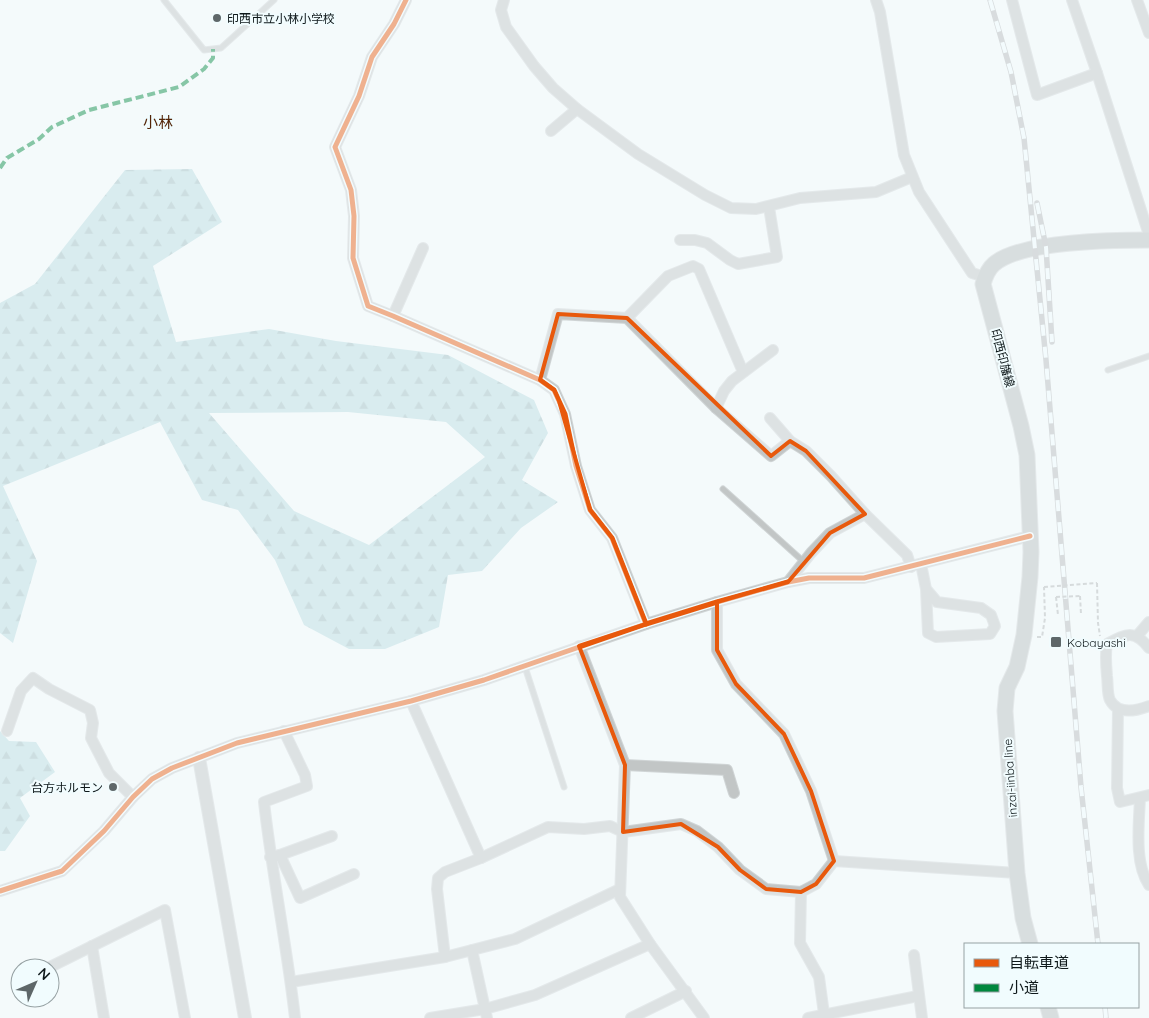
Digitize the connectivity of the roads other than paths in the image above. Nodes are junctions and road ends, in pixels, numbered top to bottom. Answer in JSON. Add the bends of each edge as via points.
{"nodes":[{"id":1,"x":164,"y":0,"type":"edge"},
{"id":2,"x":274,"y":0,"type":"edge"},
{"id":3,"x":406,"y":0,"type":"edge"},
{"id":4,"x":504,"y":0,"type":"edge"},
{"id":5,"x":876,"y":0,"type":"edge"},
{"id":6,"x":1012,"y":0,"type":"edge"},
{"id":7,"x":1072,"y":0,"type":"edge"},
{"id":8,"x":1137,"y":0,"type":"edge"},
{"id":9,"x":1149,"y":33,"type":"edge"},
{"id":10,"x":1097,"y":73,"type":"junction"},
{"id":11,"x":577,"y":109,"type":"junction"},
{"id":12,"x":551,"y":131,"type":"dead end"},
{"id":13,"x":912,"y":177,"type":"junction"},
{"id":14,"x":769,"y":207,"type":"junction"},
{"id":15,"x":1149,"y":235,"type":"edge"},
{"id":16,"x":680,"y":240,"type":"dead end"},
{"id":17,"x":1149,"y":240,"type":"edge"},
{"id":18,"x":423,"y":248,"type":"dead end"},
{"id":19,"x":986,"y":277,"type":"junction"},
{"id":20,"x":393,"y":316,"type":"junction"},
{"id":21,"x":627,"y":318,"type":"junction"},
{"id":22,"x":773,"y":350,"type":"dead end"},
{"id":23,"x":1149,"y":356,"type":"edge"},
{"id":24,"x":1108,"y":370,"type":"dead end"},
{"id":25,"x":744,"y":372,"type":"junction"},
{"id":26,"x":540,"y":380,"type":"junction"},
{"id":27,"x":716,"y":408,"type":"junction"},
{"id":28,"x":770,"y":418,"type":"dead end"},
{"id":29,"x":790,"y":441,"type":"junction"},
{"id":30,"x":723,"y":490,"type":"dead end"},
{"id":31,"x":865,"y":514,"type":"junction"},
{"id":32,"x":1030,"y":536,"type":"junction"},
{"id":33,"x":804,"y":562,"type":"junction"},
{"id":34,"x":916,"y":565,"type":"junction"},
{"id":35,"x":788,"y":582,"type":"junction"},
{"id":36,"x":926,"y":589,"type":"junction"},
{"id":37,"x":718,"y":602,"type":"junction"},
{"id":38,"x":1149,"y":622,"type":"edge"},
{"id":39,"x":646,"y":624,"type":"junction"},
{"id":40,"x":1137,"y":636,"type":"junction"},
{"id":41,"x":579,"y":646,"type":"junction"},
{"id":42,"x":1149,"y":648,"type":"edge"},
{"id":43,"x":525,"y":667,"type":"junction"},
{"id":44,"x":411,"y":701,"type":"junction"},
{"id":45,"x":1149,"y":706,"type":"edge"},
{"id":46,"x":1118,"y":708,"type":"junction"},
{"id":47,"x":8,"y":731,"type":"dead end"},
{"id":48,"x":284,"y":731,"type":"junction"},
{"id":49,"x":199,"y":758,"type":"junction"},
{"id":50,"x":625,"y":765,"type":"junction"},
{"id":51,"x":564,"y":787,"type":"dead end"},
{"id":52,"x":734,"y":793,"type":"dead end"},
{"id":53,"x":1144,"y":796,"type":"edge"},
{"id":54,"x":133,"y":797,"type":"junction"},
{"id":55,"x":623,"y":832,"type":"junction"},
{"id":56,"x":1149,"y":833,"type":"edge"},
{"id":57,"x":332,"y":836,"type":"dead end"},
{"id":58,"x":1138,"y":837,"type":"junction"},
{"id":59,"x":280,"y":855,"type":"junction"},
{"id":60,"x":270,"y":857,"type":"junction"},
{"id":61,"x":481,"y":858,"type":"junction"},
{"id":62,"x":834,"y":861,"type":"junction"},
{"id":63,"x":1017,"y":873,"type":"junction"},
{"id":64,"x":354,"y":874,"type":"dead end"},
{"id":65,"x":1149,"y":885,"type":"edge"},
{"id":66,"x":620,"y":889,"type":"junction"},
{"id":67,"x":0,"y":890,"type":"edge"},
{"id":68,"x":801,"y":892,"type":"junction"},
{"id":69,"x":1030,"y":943,"type":"edge"},
{"id":70,"x":650,"y":944,"type":"junction"},
{"id":71,"x":92,"y":946,"type":"junction"},
{"id":72,"x":472,"y":950,"type":"junction"},
{"id":73,"x":914,"y":955,"type":"dead end"},
{"id":74,"x":445,"y":957,"type":"junction"},
{"id":75,"x":60,"y":962,"type":"edge"},
{"id":76,"x":291,"y":982,"type":"junction"},
{"id":77,"x":686,"y":991,"type":"junction"},
{"id":78,"x":918,"y":996,"type":"junction"},
{"id":79,"x":486,"y":1014,"type":"edge"},
{"id":80,"x":824,"y":1014,"type":"junction"},
{"id":81,"x":104,"y":1018,"type":"edge"},
{"id":82,"x":185,"y":1018,"type":"edge"},
{"id":83,"x":245,"y":1018,"type":"edge"},
{"id":84,"x":294,"y":1018,"type":"edge"},
{"id":85,"x":430,"y":1018,"type":"edge"},
{"id":86,"x":631,"y":1018,"type":"edge"},
{"id":87,"x":704,"y":1018,"type":"edge"},
{"id":88,"x":808,"y":1018,"type":"edge"},
{"id":89,"x":922,"y":1018,"type":"edge"}],
"edges":[{"from":1,"to":2,"type":"lane","via":[[204,50],[221,48]]},
{"from":3,"to":20,"type":"street","via":[[372,57],[335,147],[351,190],[353,258],[362,291],[368,306]]},
{"from":4,"to":11,"type":"street","via":[[501,10],[506,27],[553,88]]},
{"from":5,"to":13,"type":"street","via":[[904,155]]},
{"from":6,"to":10,"type":"street","via":[[1037,95]]},
{"from":7,"to":10,"type":"street"},
{"from":8,"to":9,"type":"street"},
{"from":10,"to":15,"type":"street"},
{"from":11,"to":12,"type":"street"},
{"from":11,"to":14,"type":"street","via":[[638,154],[731,208]]},
{"from":13,"to":14,"type":"street","via":[[876,192],[800,198]]},
{"from":13,"to":19,"type":"street","via":[[972,273]]},
{"from":14,"to":16,"type":"street","via":[[777,257],[738,264],[707,243]]},
{"from":17,"to":19,"type":"main road","via":[[1036,247],[1006,256],[993,265]]},
{"from":18,"to":20,"type":"street"},
{"from":19,"to":32,"type":"main road","name":"印西印旛線","via":[[983,284],[985,294],[1025,441]]},
{"from":20,"to":26,"type":"street"},
{"from":21,"to":25,"type":"street","via":[[668,276],[693,266],[699,269]]},
{"from":21,"to":26,"type":"street","via":[[558,314]]},
{"from":21,"to":27,"type":"street"},
{"from":22,"to":25,"type":"street"},
{"from":23,"to":24,"type":"lane"},
{"from":25,"to":27,"type":"street","via":[[728,386]]},
{"from":26,"to":39,"type":"street","via":[[554,390],[560,401],[590,510],[612,538]]},
{"from":27,"to":29,"type":"street","via":[[770,456]]},
{"from":28,"to":29,"type":"street"},
{"from":29,"to":31,"type":"street","via":[[806,451]]},
{"from":30,"to":33,"type":"lane"},
{"from":31,"to":33,"type":"street","via":[[830,533]]},
{"from":31,"to":34,"type":"street"},
{"from":32,"to":34,"type":"street"},
{"from":32,"to":63,"type":"main road","name":"印西印旛線","via":[[1024,635],[1006,699]]},
{"from":33,"to":35,"type":"street"},
{"from":34,"to":35,"type":"street","via":[[864,578],[809,578]]},
{"from":34,"to":36,"type":"street"},
{"from":35,"to":37,"type":"street"},
{"from":36,"to":36,"type":"street","via":[[937,602],[982,608],[991,615],[995,626],[990,634],[936,637],[928,633]]},
{"from":37,"to":39,"type":"street"},
{"from":37,"to":62,"type":"street","via":[[717,650],[736,684],[784,734],[811,791]]},
{"from":38,"to":40,"type":"street"},
{"from":39,"to":41,"type":"street"},
{"from":40,"to":42,"type":"street"},
{"from":40,"to":46,"type":"street","via":[[1122,636],[1108,644],[1105,652],[1109,699]]},
{"from":41,"to":43,"type":"street"},
{"from":41,"to":50,"type":"street"},
{"from":43,"to":44,"type":"street"},
{"from":43,"to":51,"type":"lane"},
{"from":44,"to":48,"type":"street"},
{"from":44,"to":61,"type":"street"},
{"from":45,"to":46,"type":"street","via":[[1127,711]]},
{"from":46,"to":53,"type":"street","via":[[1116,788],[1120,802]]},
{"from":47,"to":54,"type":"street","via":[[21,691],[33,678],[90,710],[93,722],[91,738],[109,774]]},
{"from":48,"to":49,"type":"street","via":[[237,743]]},
{"from":48,"to":60,"type":"street","via":[[306,775],[307,786],[264,802]]},
{"from":49,"to":54,"type":"street","via":[[152,779]]},
{"from":49,"to":83,"type":"street"},
{"from":50,"to":52,"type":"street","via":[[726,770]]},
{"from":50,"to":55,"type":"street"},
{"from":53,"to":58,"type":"street"},
{"from":54,"to":67,"type":"street","via":[[104,831],[62,871]]},
{"from":55,"to":61,"type":"street","via":[[610,826],[584,829],[548,827]]},
{"from":55,"to":66,"type":"street"},
{"from":55,"to":68,"type":"street","via":[[681,824],[704,836],[766,889]]},
{"from":56,"to":58,"type":"street"},
{"from":57,"to":59,"type":"street"},
{"from":58,"to":65,"type":"street","via":[[1145,879]]},
{"from":59,"to":60,"type":"street"},
{"from":59,"to":64,"type":"street","via":[[300,898]]},
{"from":60,"to":76,"type":"street"},
{"from":61,"to":74,"type":"street","via":[[438,878]]},
{"from":62,"to":63,"type":"street"},
{"from":62,"to":68,"type":"street","via":[[816,884]]},
{"from":63,"to":69,"type":"main road"},
{"from":66,"to":70,"type":"street","via":[[620,897]]},
{"from":66,"to":72,"type":"street","via":[[514,939]]},
{"from":68,"to":80,"type":"street","via":[[800,943],[820,977]]},
{"from":70,"to":77,"type":"street"},
{"from":70,"to":79,"type":"street"},
{"from":71,"to":75,"type":"street"},
{"from":71,"to":81,"type":"street"},
{"from":71,"to":82,"type":"street","via":[[165,910]]},
{"from":72,"to":74,"type":"street"},
{"from":72,"to":79,"type":"street"},
{"from":73,"to":78,"type":"street"},
{"from":74,"to":76,"type":"street"},
{"from":76,"to":84,"type":"street"},
{"from":77,"to":86,"type":"street"},
{"from":77,"to":87,"type":"street"},
{"from":78,"to":80,"type":"street"},
{"from":78,"to":89,"type":"street"},
{"from":79,"to":85,"type":"street"},
{"from":80,"to":88,"type":"street"}]}
